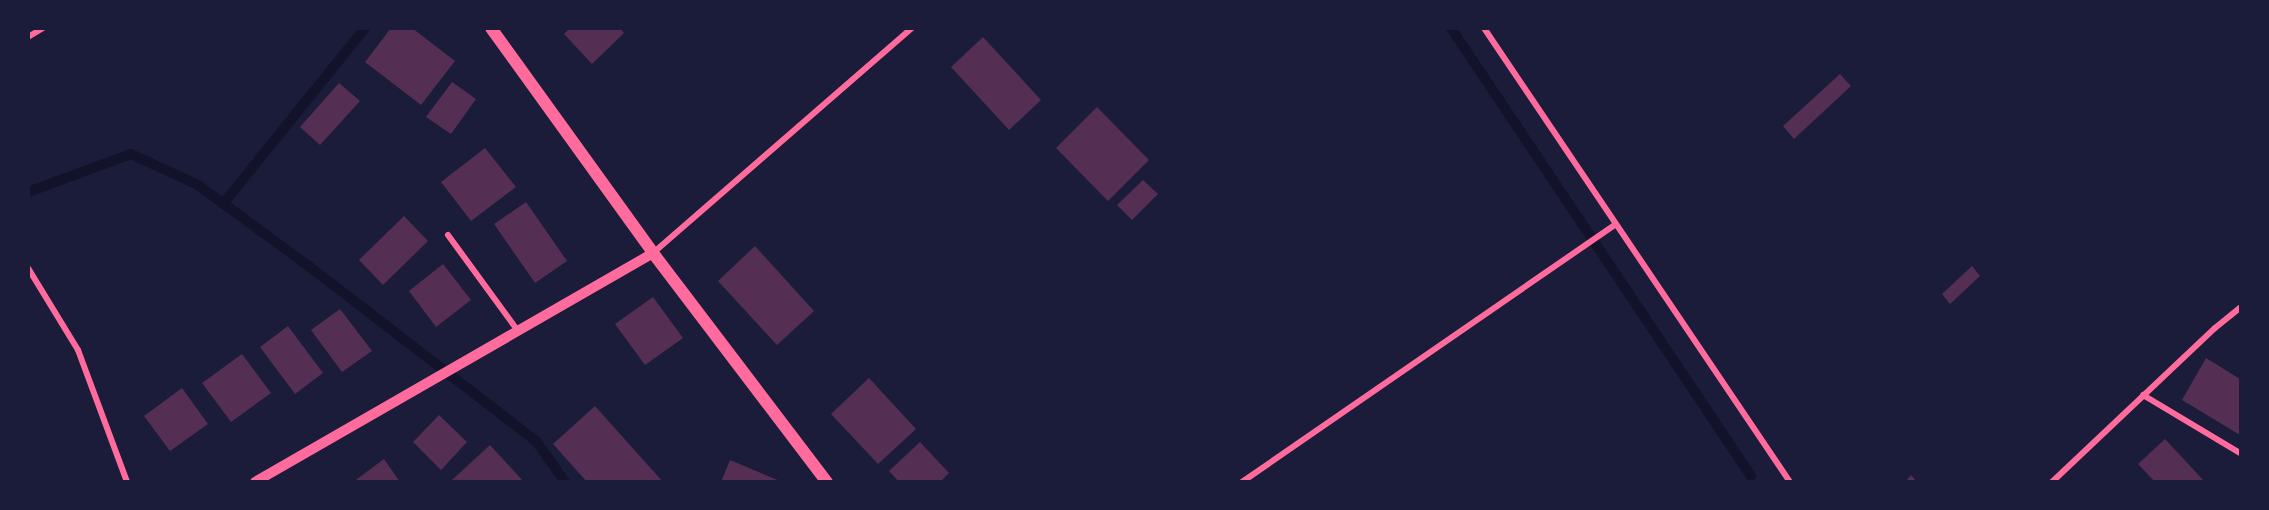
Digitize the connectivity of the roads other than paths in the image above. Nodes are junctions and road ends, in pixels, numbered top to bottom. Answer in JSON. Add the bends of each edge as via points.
{"nodes":[{"id":1,"x":43,"y":28,"type":"edge"},
{"id":2,"x":491,"y":28,"type":"edge"},
{"id":3,"x":912,"y":28,"type":"edge"},
{"id":4,"x":1484,"y":28,"type":"edge"},
{"id":5,"x":28,"y":37,"type":"edge"},
{"id":6,"x":1616,"y":224,"type":"junction"},
{"id":7,"x":448,"y":235,"type":"dead end"},
{"id":8,"x":653,"y":253,"type":"junction"},
{"id":9,"x":28,"y":268,"type":"edge"},
{"id":10,"x":2241,"y":308,"type":"edge"},
{"id":11,"x":518,"y":331,"type":"junction"},
{"id":12,"x":2143,"y":395,"type":"junction"},
{"id":13,"x":2241,"y":453,"type":"edge"},
{"id":14,"x":127,"y":482,"type":"edge"},
{"id":15,"x":255,"y":482,"type":"edge"},
{"id":16,"x":827,"y":482,"type":"edge"},
{"id":17,"x":1242,"y":482,"type":"edge"},
{"id":18,"x":1790,"y":482,"type":"edge"},
{"id":19,"x":2052,"y":482,"type":"edge"}],
"edges":[{"from":1,"to":5,"type":"street"},
{"from":2,"to":8,"type":"main road"},
{"from":3,"to":8,"type":"street"},
{"from":4,"to":6,"type":"street"},
{"from":6,"to":17,"type":"street"},
{"from":6,"to":18,"type":"street"},
{"from":7,"to":11,"type":"street"},
{"from":8,"to":11,"type":"street"},
{"from":8,"to":16,"type":"main road"},
{"from":9,"to":14,"type":"street","via":[[78,350]]},
{"from":10,"to":12,"type":"street"},
{"from":11,"to":15,"type":"street"},
{"from":12,"to":13,"type":"street"},
{"from":12,"to":19,"type":"street"}]}
